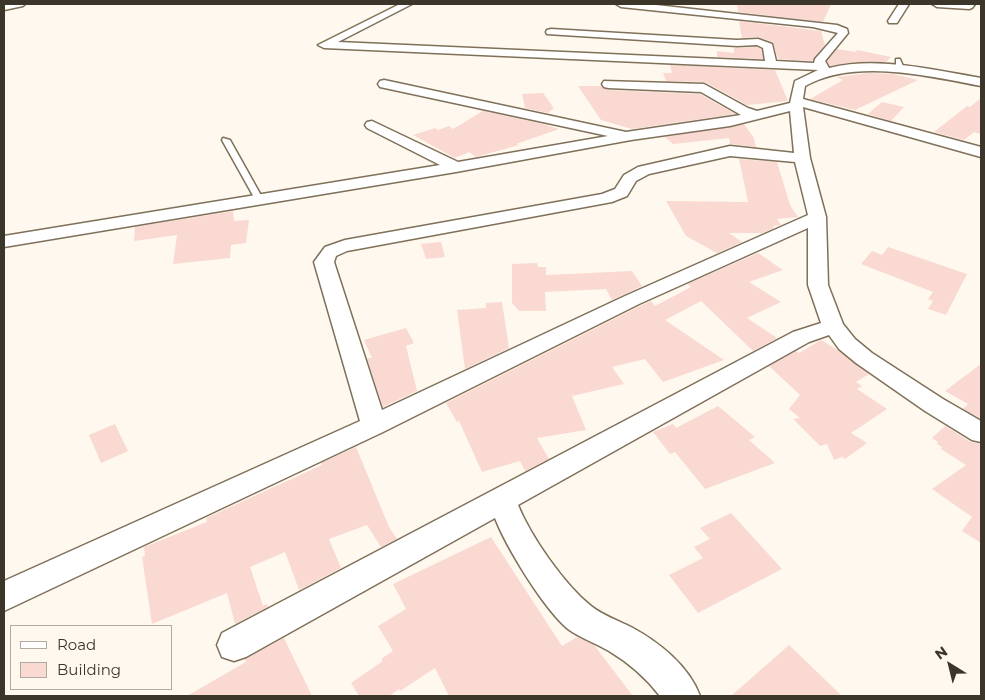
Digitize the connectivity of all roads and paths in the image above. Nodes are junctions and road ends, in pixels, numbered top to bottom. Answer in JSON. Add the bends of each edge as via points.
{"nodes":[{"id":1,"x":20,"y":4,"type":"edge"},
{"id":2,"x":407,"y":4,"type":"edge"},
{"id":3,"x":621,"y":4,"type":"edge"},
{"id":4,"x":904,"y":4,"type":"edge"},
{"id":5,"x":936,"y":4,"type":"edge"},
{"id":6,"x":970,"y":4,"type":"edge"},
{"id":7,"x":4,"y":7,"type":"edge"},
{"id":8,"x":893,"y":21,"type":"dead end"},
{"id":9,"x":551,"y":32,"type":"dead end"},
{"id":10,"x":771,"y":64,"type":"junction"},
{"id":11,"x":824,"y":69,"type":"junction"},
{"id":12,"x":981,"y":82,"type":"edge"},
{"id":13,"x":384,"y":84,"type":"dead end"},
{"id":14,"x":608,"y":84,"type":"dead end"},
{"id":15,"x":796,"y":103,"type":"junction"},
{"id":16,"x":756,"y":115,"type":"junction"},
{"id":17,"x":372,"y":125,"type":"dead end"},
{"id":18,"x":631,"y":136,"type":"junction"},
{"id":19,"x":226,"y":140,"type":"dead end"},
{"id":20,"x":981,"y":152,"type":"edge"},
{"id":21,"x":802,"y":158,"type":"junction"},
{"id":22,"x":456,"y":167,"type":"junction"},
{"id":23,"x":259,"y":199,"type":"junction"},
{"id":24,"x":817,"y":216,"type":"junction"},
{"id":25,"x":4,"y":241,"type":"edge"},
{"id":26,"x":833,"y":326,"type":"junction"},
{"id":27,"x":374,"y":425,"type":"junction"},
{"id":28,"x":981,"y":433,"type":"edge"},
{"id":29,"x":502,"y":501,"type":"junction"},
{"id":30,"x":4,"y":596,"type":"edge"},
{"id":31,"x":234,"y":645,"type":"dead end"},
{"id":32,"x":682,"y":696,"type":"edge"}],
"edges":[{"from":1,"to":7,"type":"street"},
{"from":2,"to":10,"type":"street","via":[[324,45]]},
{"from":3,"to":11,"type":"street","via":[[838,28],[843,33],[821,57],[819,63]]},
{"from":4,"to":8,"type":"street"},
{"from":5,"to":6,"type":"street","via":[[963,7]]},
{"from":9,"to":10,"type":"street","via":[[759,42],[768,46]]},
{"from":10,"to":11,"type":"street"},
{"from":11,"to":12,"type":"street","via":[[901,65]]},
{"from":11,"to":15,"type":"street","via":[[799,84]]},
{"from":13,"to":18,"type":"street"},
{"from":14,"to":16,"type":"street","via":[[704,88]]},
{"from":15,"to":16,"type":"street"},
{"from":15,"to":20,"type":"street"},
{"from":15,"to":21,"type":"street"},
{"from":16,"to":18,"type":"street","via":[[730,122]]},
{"from":17,"to":22,"type":"street"},
{"from":18,"to":22,"type":"street"},
{"from":19,"to":23,"type":"lane"},
{"from":21,"to":24,"type":"street"},
{"from":21,"to":27,"type":"street","via":[[730,151],[644,170],[630,178],[621,192],[606,198],[331,250],[324,262]]},
{"from":22,"to":23,"type":"street"},
{"from":23,"to":25,"type":"street"},
{"from":24,"to":26,"type":"street","via":[[818,285]]},
{"from":24,"to":27,"type":"street","via":[[632,300]]},
{"from":26,"to":28,"type":"street","via":[[846,344],[864,358]]},
{"from":26,"to":29,"type":"street","via":[[800,338]]},
{"from":27,"to":30,"type":"street"},
{"from":29,"to":31,"type":"street"},
{"from":29,"to":32,"type":"street","via":[[514,530],[548,581],[580,618],[622,640],[658,666]]}]}
